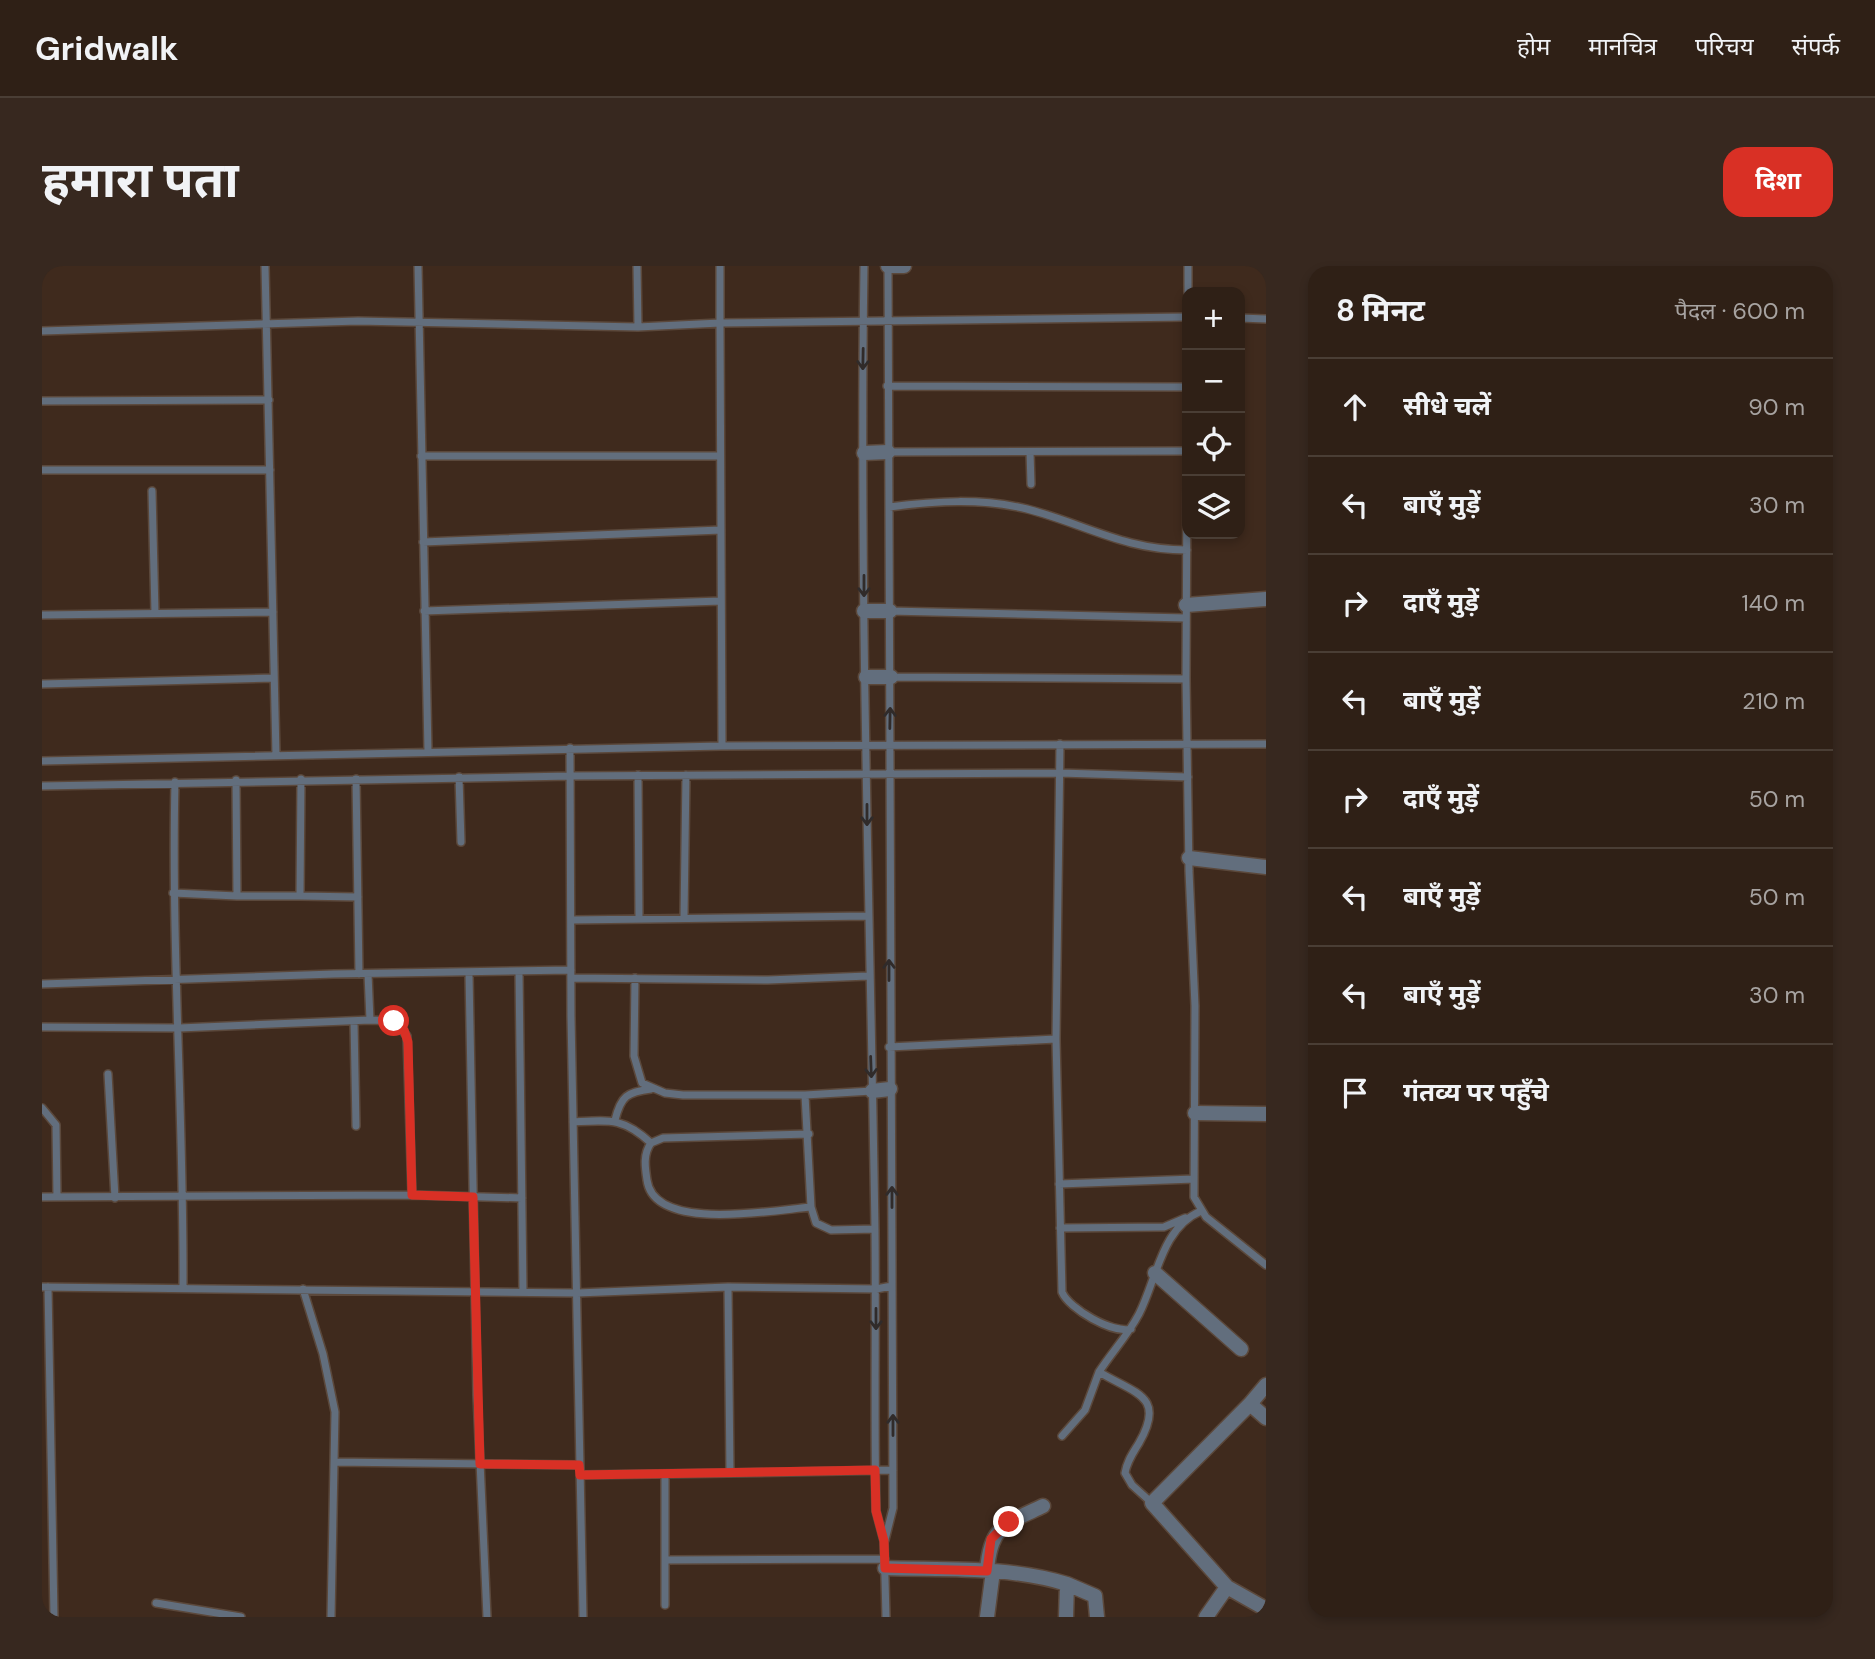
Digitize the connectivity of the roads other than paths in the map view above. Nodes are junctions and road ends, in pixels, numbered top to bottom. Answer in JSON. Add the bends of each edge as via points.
{"nodes":[{"id":1,"x":265,"y":266,"type":"edge"},
{"id":2,"x":418,"y":266,"type":"edge"},
{"id":3,"x":637,"y":266,"type":"edge"},
{"id":4,"x":720,"y":266,"type":"edge"},
{"id":5,"x":864,"y":266,"type":"edge"},
{"id":6,"x":888,"y":266,"type":"edge"},
{"id":7,"x":904,"y":266,"type":"edge"},
{"id":8,"x":1188,"y":266,"type":"edge"},
{"id":9,"x":1188,"y":287,"type":"edge"},
{"id":10,"x":1182,"y":317,"type":"edge"},
{"id":11,"x":1245,"y":318,"type":"edge"},
{"id":12,"x":1266,"y":319,"type":"edge"},
{"id":13,"x":886,"y":320,"type":"junction"},
{"id":14,"x":863,"y":321,"type":"junction"},
{"id":15,"x":268,"y":323,"type":"junction"},
{"id":16,"x":418,"y":323,"type":"junction"},
{"id":17,"x":720,"y":323,"type":"junction"},
{"id":18,"x":638,"y":327,"type":"junction"},
{"id":19,"x":42,"y":331,"type":"edge"},
{"id":20,"x":887,"y":386,"type":"junction"},
{"id":21,"x":1182,"y":387,"type":"edge"},
{"id":22,"x":269,"y":400,"type":"junction"},
{"id":23,"x":42,"y":401,"type":"edge"},
{"id":24,"x":1182,"y":451,"type":"edge"},
{"id":25,"x":888,"y":452,"type":"junction"},
{"id":26,"x":1030,"y":452,"type":"junction"},
{"id":27,"x":864,"y":453,"type":"junction"},
{"id":28,"x":421,"y":456,"type":"junction"},
{"id":29,"x":720,"y":456,"type":"junction"},
{"id":30,"x":42,"y":470,"type":"edge"},
{"id":31,"x":271,"y":470,"type":"junction"},
{"id":32,"x":1031,"y":484,"type":"dead end"},
{"id":33,"x":152,"y":491,"type":"dead end"},
{"id":34,"x":889,"y":507,"type":"junction"},
{"id":35,"x":721,"y":530,"type":"junction"},
{"id":36,"x":1186,"y":539,"type":"edge"},
{"id":37,"x":423,"y":542,"type":"junction"},
{"id":38,"x":1186,"y":550,"type":"junction"},
{"id":39,"x":1266,"y":599,"type":"edge"},
{"id":40,"x":721,"y":601,"type":"junction"},
{"id":41,"x":424,"y":611,"type":"junction"},
{"id":42,"x":864,"y":611,"type":"junction"},
{"id":43,"x":890,"y":611,"type":"junction"},
{"id":44,"x":273,"y":612,"type":"junction"},
{"id":45,"x":1186,"y":612,"type":"junction"},
{"id":46,"x":155,"y":614,"type":"junction"},
{"id":47,"x":42,"y":615,"type":"edge"},
{"id":48,"x":866,"y":677,"type":"junction"},
{"id":49,"x":891,"y":677,"type":"junction"},
{"id":50,"x":274,"y":678,"type":"junction"},
{"id":51,"x":1186,"y":679,"type":"junction"},
{"id":52,"x":42,"y":684,"type":"edge"},
{"id":53,"x":1060,"y":744,"type":"junction"},
{"id":54,"x":1187,"y":744,"type":"junction"},
{"id":55,"x":1266,"y":744,"type":"edge"},
{"id":56,"x":722,"y":746,"type":"junction"},
{"id":57,"x":867,"y":747,"type":"junction"},
{"id":58,"x":890,"y":747,"type":"junction"},
{"id":59,"x":570,"y":748,"type":"junction"},
{"id":60,"x":428,"y":751,"type":"junction"},
{"id":61,"x":276,"y":755,"type":"junction"},
{"id":62,"x":42,"y":761,"type":"edge"},
{"id":63,"x":867,"y":773,"type":"junction"},
{"id":64,"x":890,"y":773,"type":"junction"},
{"id":65,"x":1060,"y":773,"type":"junction"},
{"id":66,"x":638,"y":775,"type":"junction"},
{"id":67,"x":686,"y":775,"type":"junction"},
{"id":68,"x":570,"y":776,"type":"junction"},
{"id":69,"x":459,"y":777,"type":"junction"},
{"id":70,"x":1188,"y":777,"type":"junction"},
{"id":71,"x":301,"y":779,"type":"junction"},
{"id":72,"x":356,"y":779,"type":"junction"},
{"id":73,"x":236,"y":780,"type":"junction"},
{"id":74,"x":175,"y":782,"type":"junction"},
{"id":75,"x":42,"y":786,"type":"edge"},
{"id":76,"x":461,"y":842,"type":"dead end"},
{"id":77,"x":1189,"y":858,"type":"junction"},
{"id":78,"x":1266,"y":867,"type":"edge"},
{"id":79,"x":173,"y":893,"type":"junction"},
{"id":80,"x":300,"y":895,"type":"junction"},
{"id":81,"x":237,"y":896,"type":"junction"},
{"id":82,"x":358,"y":897,"type":"junction"},
{"id":83,"x":867,"y":916,"type":"junction"},
{"id":84,"x":684,"y":917,"type":"junction"},
{"id":85,"x":639,"y":918,"type":"junction"},
{"id":86,"x":571,"y":920,"type":"junction"},
{"id":87,"x":519,"y":972,"type":"junction"},
{"id":88,"x":359,"y":974,"type":"junction"},
{"id":89,"x":368,"y":974,"type":"junction"},
{"id":90,"x":469,"y":974,"type":"junction"},
{"id":91,"x":571,"y":974,"type":"junction"},
{"id":92,"x":867,"y":976,"type":"junction"},
{"id":93,"x":635,"y":978,"type":"junction"},
{"id":94,"x":175,"y":980,"type":"junction"},
{"id":95,"x":42,"y":984,"type":"edge"},
{"id":96,"x":370,"y":1020,"type":"junction"},
{"id":97,"x":354,"y":1022,"type":"junction"},
{"id":98,"x":42,"y":1027,"type":"edge"},
{"id":99,"x":179,"y":1028,"type":"junction"},
{"id":100,"x":1056,"y":1039,"type":"junction"},
{"id":101,"x":890,"y":1047,"type":"junction"},
{"id":102,"x":108,"y":1074,"type":"dead end"},
{"id":103,"x":652,"y":1089,"type":"junction"},
{"id":104,"x":890,"y":1089,"type":"junction"},
{"id":105,"x":872,"y":1091,"type":"junction"},
{"id":106,"x":805,"y":1096,"type":"junction"},
{"id":107,"x":42,"y":1108,"type":"edge"},
{"id":108,"x":1195,"y":1113,"type":"junction"},
{"id":109,"x":1266,"y":1114,"type":"edge"},
{"id":110,"x":615,"y":1120,"type":"junction"},
{"id":111,"x":573,"y":1122,"type":"junction"},
{"id":112,"x":356,"y":1126,"type":"dead end"},
{"id":113,"x":809,"y":1134,"type":"junction"},
{"id":114,"x":651,"y":1143,"type":"junction"},
{"id":115,"x":1194,"y":1179,"type":"junction"},
{"id":116,"x":1059,"y":1184,"type":"junction"},
{"id":117,"x":412,"y":1195,"type":"junction"},
{"id":118,"x":42,"y":1197,"type":"edge"},
{"id":119,"x":57,"y":1197,"type":"junction"},
{"id":120,"x":473,"y":1197,"type":"junction"},
{"id":121,"x":115,"y":1198,"type":"junction"},
{"id":122,"x":184,"y":1198,"type":"junction"},
{"id":123,"x":522,"y":1198,"type":"junction"},
{"id":124,"x":811,"y":1207,"type":"junction"},
{"id":125,"x":1201,"y":1211,"type":"junction"},
{"id":126,"x":1186,"y":1218,"type":"junction"},
{"id":127,"x":1060,"y":1227,"type":"junction"},
{"id":128,"x":875,"y":1229,"type":"junction"},
{"id":129,"x":1266,"y":1265,"type":"edge"},
{"id":130,"x":1155,"y":1273,"type":"junction"},
{"id":131,"x":892,"y":1286,"type":"junction"},
{"id":132,"x":45,"y":1287,"type":"edge"},
{"id":133,"x":728,"y":1287,"type":"junction"},
{"id":134,"x":183,"y":1288,"type":"junction"},
{"id":135,"x":303,"y":1289,"type":"junction"},
{"id":136,"x":876,"y":1289,"type":"junction"},
{"id":137,"x":475,"y":1290,"type":"junction"},
{"id":138,"x":523,"y":1292,"type":"junction"},
{"id":139,"x":577,"y":1293,"type":"junction"},
{"id":140,"x":1131,"y":1329,"type":"junction"},
{"id":141,"x":1241,"y":1349,"type":"dead end"},
{"id":142,"x":1099,"y":1372,"type":"junction"},
{"id":143,"x":1266,"y":1385,"type":"edge"},
{"id":144,"x":1250,"y":1404,"type":"junction"},
{"id":145,"x":1266,"y":1418,"type":"edge"},
{"id":146,"x":1062,"y":1436,"type":"dead end"},
{"id":147,"x":335,"y":1462,"type":"junction"},
{"id":148,"x":480,"y":1464,"type":"junction"},
{"id":149,"x":579,"y":1465,"type":"junction"},
{"id":150,"x":875,"y":1470,"type":"junction"},
{"id":151,"x":893,"y":1470,"type":"junction"},
{"id":152,"x":730,"y":1473,"type":"junction"},
{"id":153,"x":665,"y":1474,"type":"junction"},
{"id":154,"x":580,"y":1475,"type":"junction"},
{"id":155,"x":1152,"y":1503,"type":"junction"},
{"id":156,"x":1043,"y":1506,"type":"dead end"},
{"id":157,"x":884,"y":1541,"type":"junction"},
{"id":158,"x":665,"y":1560,"type":"junction"},
{"id":159,"x":885,"y":1563,"type":"junction"},
{"id":160,"x":990,"y":1571,"type":"junction"},
{"id":161,"x":1067,"y":1584,"type":"junction"},
{"id":162,"x":1227,"y":1587,"type":"junction"},
{"id":163,"x":156,"y":1603,"type":"dead end"},
{"id":164,"x":665,"y":1605,"type":"dead end"},
{"id":165,"x":1263,"y":1610,"type":"edge"},
{"id":166,"x":54,"y":1617,"type":"edge"},
{"id":167,"x":241,"y":1617,"type":"edge"},
{"id":168,"x":331,"y":1617,"type":"edge"},
{"id":169,"x":487,"y":1617,"type":"edge"},
{"id":170,"x":583,"y":1617,"type":"edge"},
{"id":171,"x":886,"y":1617,"type":"edge"},
{"id":172,"x":987,"y":1617,"type":"edge"},
{"id":173,"x":1066,"y":1617,"type":"edge"},
{"id":174,"x":1097,"y":1617,"type":"edge"},
{"id":175,"x":1206,"y":1617,"type":"edge"}],
"edges":[{"from":1,"to":15,"type":"lane"},
{"from":2,"to":16,"type":"lane"},
{"from":3,"to":18,"type":"lane"},
{"from":4,"to":17,"type":"lane"},
{"from":5,"to":14,"type":"lane"},
{"from":6,"to":7,"type":"street"},
{"from":6,"to":13,"type":"lane"},
{"from":8,"to":9,"type":"lane"},
{"from":10,"to":13,"type":"lane"},
{"from":11,"to":12,"type":"lane"},
{"from":13,"to":14,"type":"lane"},
{"from":13,"to":20,"type":"lane"},
{"from":14,"to":17,"type":"lane"},
{"from":14,"to":27,"type":"lane","one_way":true},
{"from":15,"to":16,"type":"lane"},
{"from":15,"to":19,"type":"lane"},
{"from":15,"to":22,"type":"lane"},
{"from":16,"to":18,"type":"lane"},
{"from":16,"to":28,"type":"lane"},
{"from":17,"to":18,"type":"lane"},
{"from":17,"to":29,"type":"lane"},
{"from":20,"to":21,"type":"lane"},
{"from":20,"to":25,"type":"lane"},
{"from":22,"to":23,"type":"lane"},
{"from":22,"to":31,"type":"lane"},
{"from":24,"to":26,"type":"lane"},
{"from":25,"to":26,"type":"lane"},
{"from":25,"to":27,"type":"street"},
{"from":25,"to":34,"type":"lane"},
{"from":26,"to":32,"type":"lane"},
{"from":27,"to":42,"type":"lane","one_way":true},
{"from":28,"to":29,"type":"lane"},
{"from":28,"to":37,"type":"lane"},
{"from":29,"to":35,"type":"lane"},
{"from":30,"to":31,"type":"lane"},
{"from":31,"to":44,"type":"lane"},
{"from":33,"to":46,"type":"lane"},
{"from":34,"to":38,"type":"lane","via":[[999,504],[1139,547]]},
{"from":34,"to":43,"type":"lane"},
{"from":35,"to":37,"type":"lane"},
{"from":35,"to":40,"type":"lane"},
{"from":36,"to":38,"type":"lane"},
{"from":37,"to":41,"type":"lane"},
{"from":38,"to":45,"type":"lane"},
{"from":39,"to":45,"type":"street"},
{"from":40,"to":41,"type":"lane"},
{"from":40,"to":56,"type":"lane"},
{"from":41,"to":60,"type":"lane"},
{"from":42,"to":43,"type":"street"},
{"from":42,"to":48,"type":"lane"},
{"from":43,"to":45,"type":"lane"},
{"from":43,"to":49,"type":"lane"},
{"from":44,"to":46,"type":"lane"},
{"from":44,"to":50,"type":"lane"},
{"from":45,"to":51,"type":"lane"},
{"from":46,"to":47,"type":"lane"},
{"from":48,"to":49,"type":"street"},
{"from":48,"to":57,"type":"lane"},
{"from":49,"to":51,"type":"lane"},
{"from":58,"to":49,"type":"lane","one_way":true},
{"from":50,"to":52,"type":"lane"},
{"from":50,"to":61,"type":"lane"},
{"from":51,"to":54,"type":"lane"},
{"from":53,"to":54,"type":"lane"},
{"from":53,"to":58,"type":"lane"},
{"from":53,"to":65,"type":"lane"},
{"from":54,"to":55,"type":"lane"},
{"from":54,"to":70,"type":"lane"},
{"from":56,"to":57,"type":"lane"},
{"from":56,"to":59,"type":"lane"},
{"from":57,"to":58,"type":"lane"},
{"from":57,"to":63,"type":"lane"},
{"from":58,"to":64,"type":"lane"},
{"from":59,"to":60,"type":"lane"},
{"from":59,"to":68,"type":"lane"},
{"from":60,"to":61,"type":"lane"},
{"from":61,"to":62,"type":"lane"},
{"from":63,"to":64,"type":"lane"},
{"from":63,"to":67,"type":"lane"},
{"from":63,"to":83,"type":"lane","one_way":true},
{"from":64,"to":65,"type":"lane"},
{"from":101,"to":64,"type":"lane","one_way":true},
{"from":65,"to":70,"type":"lane"},
{"from":65,"to":100,"type":"lane"},
{"from":66,"to":67,"type":"lane"},
{"from":66,"to":68,"type":"lane"},
{"from":66,"to":85,"type":"lane"},
{"from":67,"to":84,"type":"lane"},
{"from":68,"to":69,"type":"lane"},
{"from":68,"to":86,"type":"lane"},
{"from":69,"to":72,"type":"lane"},
{"from":69,"to":76,"type":"lane"},
{"from":70,"to":77,"type":"lane"},
{"from":71,"to":72,"type":"lane"},
{"from":71,"to":73,"type":"lane"},
{"from":71,"to":80,"type":"lane"},
{"from":72,"to":82,"type":"lane"},
{"from":73,"to":74,"type":"lane"},
{"from":73,"to":81,"type":"lane"},
{"from":74,"to":75,"type":"lane"},
{"from":74,"to":79,"type":"lane"},
{"from":77,"to":78,"type":"street"},
{"from":77,"to":108,"type":"lane"},
{"from":79,"to":81,"type":"lane"},
{"from":79,"to":94,"type":"lane"},
{"from":80,"to":81,"type":"lane"},
{"from":80,"to":82,"type":"lane"},
{"from":82,"to":88,"type":"lane"},
{"from":83,"to":84,"type":"lane"},
{"from":83,"to":92,"type":"lane"},
{"from":84,"to":85,"type":"lane"},
{"from":85,"to":86,"type":"lane"},
{"from":86,"to":91,"type":"lane"},
{"from":87,"to":90,"type":"lane"},
{"from":87,"to":91,"type":"lane"},
{"from":87,"to":123,"type":"lane"},
{"from":88,"to":89,"type":"lane"},
{"from":88,"to":94,"type":"lane"},
{"from":89,"to":90,"type":"lane"},
{"from":89,"to":96,"type":"lane"},
{"from":90,"to":120,"type":"lane"},
{"from":91,"to":93,"type":"lane"},
{"from":91,"to":111,"type":"lane"},
{"from":92,"to":93,"type":"lane"},
{"from":92,"to":105,"type":"lane","one_way":true},
{"from":93,"to":103,"type":"lane","via":[[635,1066],[642,1083]]},
{"from":94,"to":95,"type":"lane"},
{"from":94,"to":99,"type":"lane"},
{"from":96,"to":97,"type":"lane"},
{"from":96,"to":117,"type":"lane","via":[[394,1021],[407,1036]]},
{"from":97,"to":99,"type":"lane"},
{"from":97,"to":112,"type":"lane"},
{"from":98,"to":99,"type":"lane"},
{"from":99,"to":122,"type":"lane"},
{"from":100,"to":101,"type":"lane"},
{"from":100,"to":116,"type":"lane"},
{"from":101,"to":104,"type":"lane"},
{"from":102,"to":121,"type":"lane"},
{"from":103,"to":106,"type":"lane","via":[[683,1096]]},
{"from":103,"to":110,"type":"lane","via":[[629,1091],[620,1100]]},
{"from":104,"to":105,"type":"street"},
{"from":131,"to":104,"type":"lane","one_way":true},
{"from":105,"to":106,"type":"lane"},
{"from":105,"to":128,"type":"lane"},
{"from":106,"to":113,"type":"lane"},
{"from":107,"to":119,"type":"lane","via":[[56,1125]]},
{"from":108,"to":109,"type":"street"},
{"from":108,"to":115,"type":"lane"},
{"from":110,"to":111,"type":"lane"},
{"from":110,"to":114,"type":"lane","via":[[635,1128]]},
{"from":111,"to":139,"type":"lane"},
{"from":113,"to":114,"type":"lane","via":[[663,1138]]},
{"from":113,"to":124,"type":"lane"},
{"from":114,"to":124,"type":"lane","via":[[645,1156],[648,1186],[652,1196],[666,1206],[713,1214]]},
{"from":115,"to":116,"type":"lane"},
{"from":115,"to":125,"type":"lane","via":[[1194,1197]]},
{"from":116,"to":127,"type":"lane"},
{"from":117,"to":120,"type":"lane"},
{"from":117,"to":122,"type":"lane"},
{"from":118,"to":119,"type":"lane"},
{"from":119,"to":121,"type":"lane"},
{"from":120,"to":123,"type":"lane"},
{"from":120,"to":137,"type":"lane"},
{"from":121,"to":122,"type":"lane"},
{"from":122,"to":134,"type":"lane"},
{"from":123,"to":138,"type":"lane"},
{"from":124,"to":128,"type":"lane","via":[[822,1227]]},
{"from":125,"to":126,"type":"lane"},
{"from":125,"to":129,"type":"lane"},
{"from":126,"to":127,"type":"lane","via":[[1164,1227]]},
{"from":126,"to":130,"type":"lane","via":[[1166,1246]]},
{"from":127,"to":140,"type":"lane","via":[[1061,1283],[1068,1304],[1122,1331]]},
{"from":128,"to":136,"type":"lane"},
{"from":130,"to":140,"type":"lane"},
{"from":130,"to":141,"type":"street"},
{"from":131,"to":136,"type":"lane"},
{"from":151,"to":131,"type":"lane","one_way":true},
{"from":132,"to":134,"type":"lane"},
{"from":132,"to":166,"type":"lane"},
{"from":133,"to":136,"type":"lane"},
{"from":133,"to":139,"type":"lane"},
{"from":133,"to":152,"type":"lane"},
{"from":134,"to":135,"type":"lane"},
{"from":135,"to":137,"type":"lane"},
{"from":135,"to":147,"type":"lane","via":[[330,1384]]},
{"from":136,"to":150,"type":"lane","one_way":true},
{"from":137,"to":138,"type":"lane"},
{"from":137,"to":148,"type":"lane"},
{"from":138,"to":139,"type":"lane"},
{"from":139,"to":149,"type":"lane"},
{"from":140,"to":142,"type":"lane"},
{"from":142,"to":146,"type":"lane","via":[[1085,1410]]},
{"from":142,"to":155,"type":"lane","via":[[1150,1407],[1151,1420],[1125,1473]]},
{"from":143,"to":144,"type":"street"},
{"from":144,"to":145,"type":"street"},
{"from":144,"to":155,"type":"street"},
{"from":147,"to":148,"type":"lane"},
{"from":147,"to":168,"type":"lane"},
{"from":148,"to":149,"type":"lane"},
{"from":148,"to":169,"type":"lane"},
{"from":149,"to":154,"type":"lane"},
{"from":150,"to":151,"type":"lane"},
{"from":150,"to":152,"type":"lane"},
{"from":150,"to":157,"type":"lane","via":[[876,1511]]},
{"from":151,"to":157,"type":"lane","via":[[893,1508]]},
{"from":152,"to":153,"type":"lane"},
{"from":153,"to":154,"type":"lane"},
{"from":153,"to":158,"type":"lane"},
{"from":154,"to":170,"type":"lane"},
{"from":155,"to":162,"type":"street"},
{"from":156,"to":160,"type":"street","via":[[996,1532],[989,1547]]},
{"from":157,"to":159,"type":"lane"},
{"from":158,"to":159,"type":"lane"},
{"from":158,"to":164,"type":"lane"},
{"from":159,"to":160,"type":"street"},
{"from":159,"to":171,"type":"lane"},
{"from":160,"to":161,"type":"street"},
{"from":160,"to":172,"type":"street"},
{"from":161,"to":173,"type":"street"},
{"from":161,"to":174,"type":"street","via":[[1095,1596]]},
{"from":162,"to":165,"type":"street"},
{"from":162,"to":175,"type":"street"},
{"from":163,"to":167,"type":"lane"}]}
